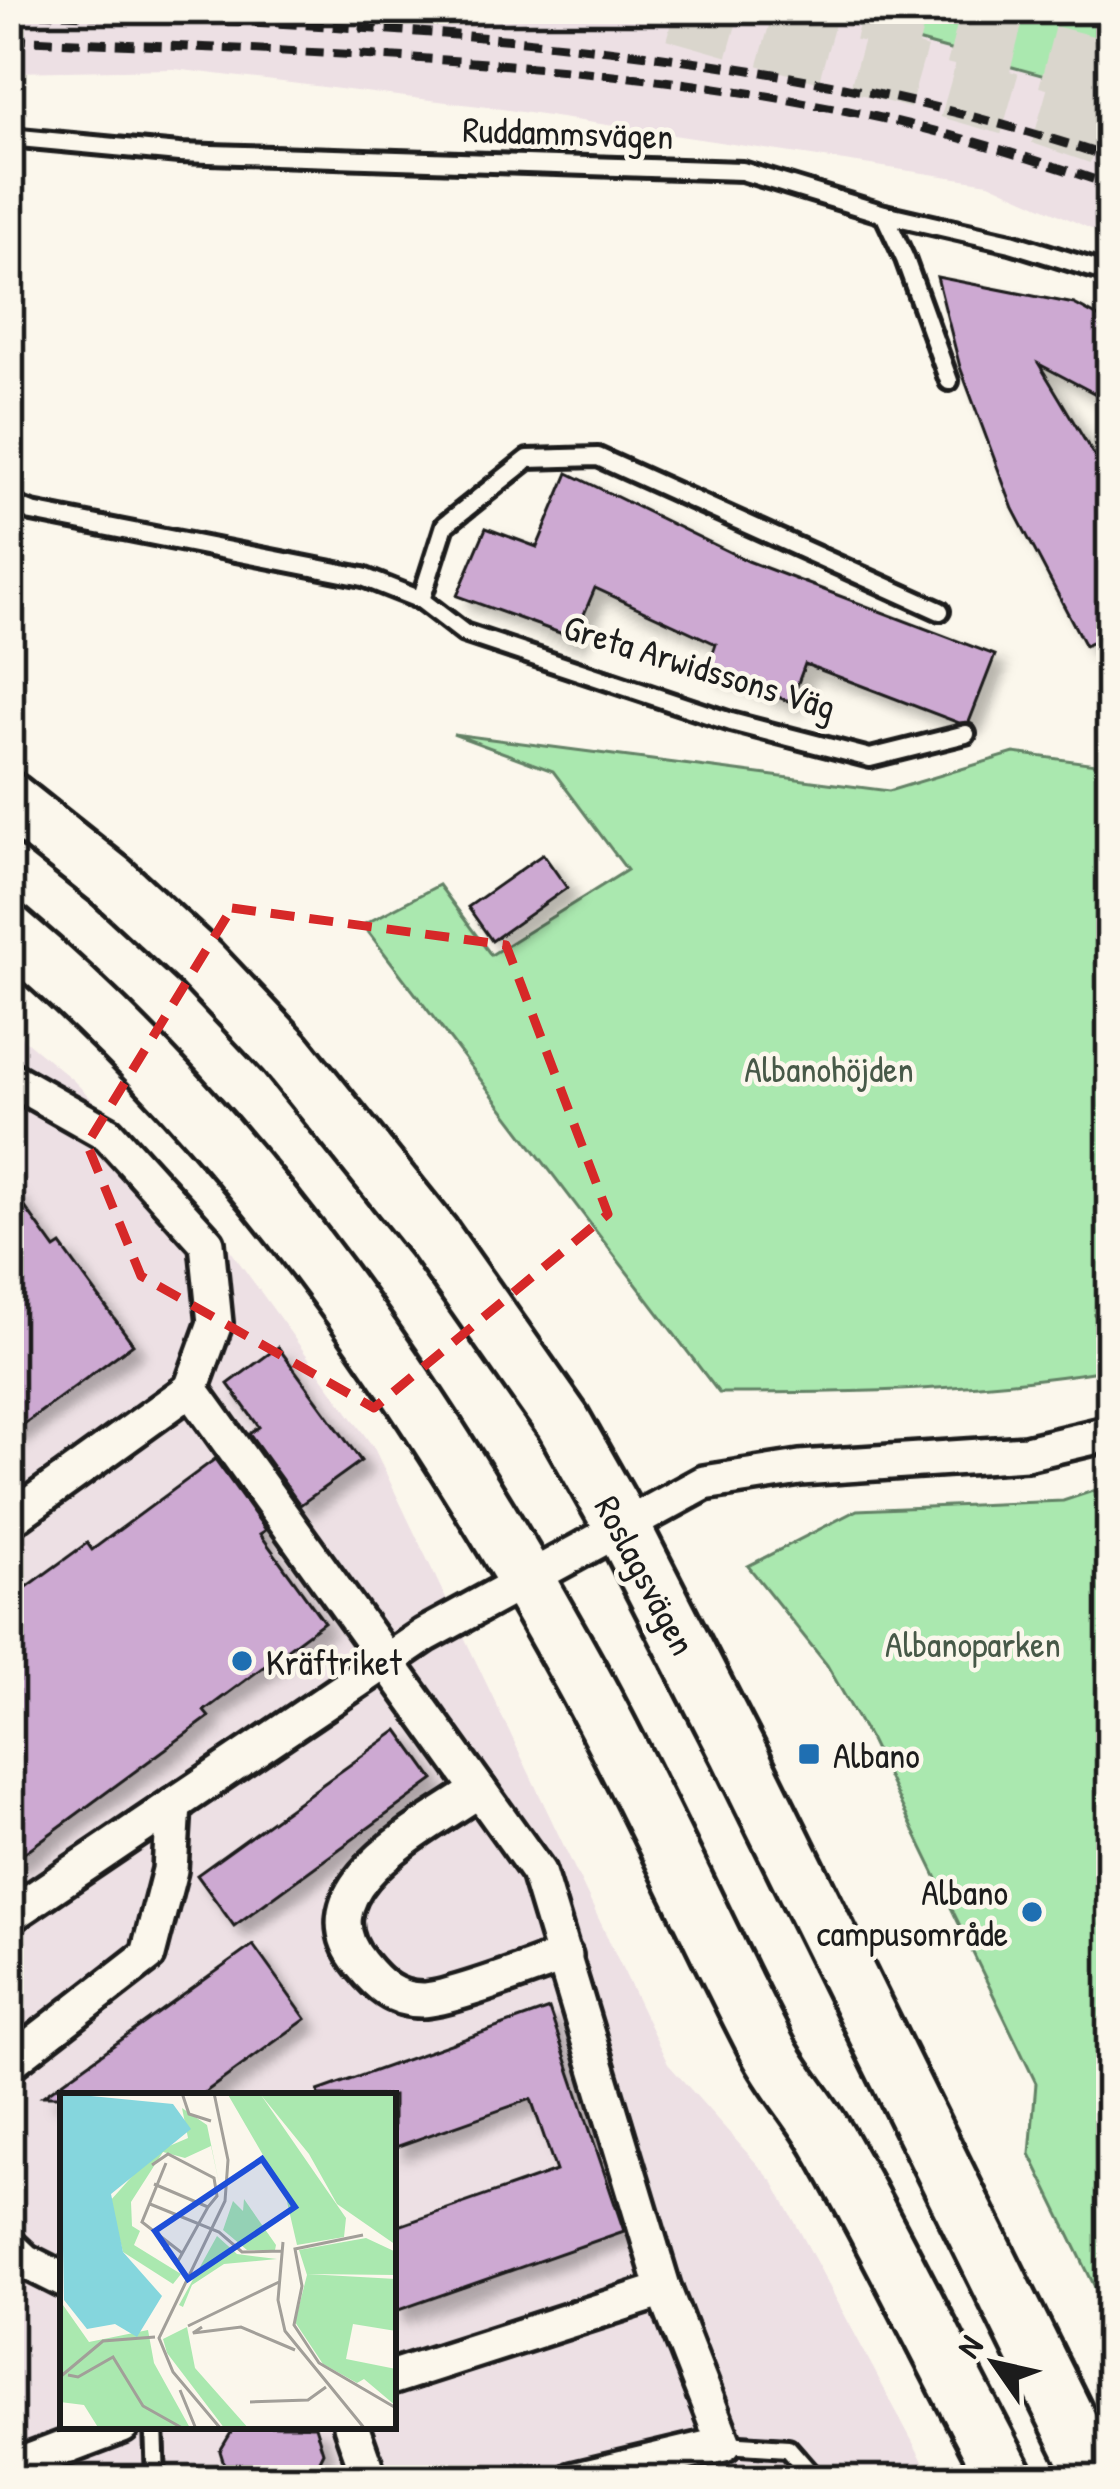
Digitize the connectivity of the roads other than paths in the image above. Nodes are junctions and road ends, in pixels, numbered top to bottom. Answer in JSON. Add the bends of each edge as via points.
{"nodes":[{"id":1,"x":9,"y":137,"type":"edge"},
{"id":2,"x":884,"y":214,"type":"junction"},
{"id":3,"x":1111,"y":274,"type":"edge"},
{"id":4,"x":949,"y":381,"type":"dead end"},
{"id":5,"x":9,"y":502,"type":"edge"},
{"id":6,"x":421,"y":600,"type":"junction"},
{"id":7,"x":940,"y":610,"type":"dead end"},
{"id":8,"x":966,"y":734,"type":"dead end"},
{"id":9,"x":9,"y":800,"type":"edge"},
{"id":10,"x":9,"y":932,"type":"edge"},
{"id":11,"x":9,"y":1078,"type":"edge"},
{"id":12,"x":191,"y":1389,"type":"junction"},
{"id":13,"x":1111,"y":1433,"type":"edge"},
{"id":14,"x":9,"y":1519,"type":"edge"},
{"id":15,"x":623,"y":1528,"type":"junction"},
{"id":16,"x":526,"y":1580,"type":"junction"},
{"id":17,"x":386,"y":1660,"type":"junction"},
{"id":18,"x":479,"y":1790,"type":"junction"},
{"id":19,"x":174,"y":1804,"type":"junction"},
{"id":20,"x":9,"y":1916,"type":"edge"},
{"id":21,"x":565,"y":1956,"type":"junction"},
{"id":22,"x":9,"y":2063,"type":"edge"},
{"id":23,"x":9,"y":2246,"type":"edge"},
{"id":24,"x":60,"y":2278,"type":"edge"},
{"id":25,"x":664,"y":2290,"type":"junction"},
{"id":26,"x":396,"y":2377,"type":"edge"},
{"id":27,"x":114,"y":2429,"type":"edge"},
{"id":28,"x":154,"y":2429,"type":"edge"},
{"id":29,"x":352,"y":2429,"type":"edge"},
{"id":30,"x":724,"y":2444,"type":"junction"},
{"id":31,"x":9,"y":2469,"type":"edge"},
{"id":32,"x":156,"y":2480,"type":"edge"},
{"id":33,"x":370,"y":2480,"type":"edge"},
{"id":34,"x":573,"y":2480,"type":"edge"},
{"id":35,"x":816,"y":2480,"type":"edge"},
{"id":36,"x":1007,"y":2480,"type":"edge"},
{"id":37,"x":1097,"y":2480,"type":"edge"}],
"edges":[{"from":1,"to":2,"type":"lane","name":"Ruddammsvägen","via":[[178,153],[742,171]]},
{"from":2,"to":3,"type":"lane","name":"Ruddammsvägen"},
{"from":2,"to":4,"type":"lane"},
{"from":5,"to":6,"type":"lane","name":"Greta Arwidssons Väg","via":[[363,577]]},
{"from":6,"to":7,"type":"lane","via":[[445,525],[528,459],[598,457]]},
{"from":6,"to":8,"type":"lane","name":"Greta Arwidssons Väg","via":[[464,633],[731,722],[870,758]]},
{"from":9,"to":15,"type":"main road","name":"Roslagsvägen","via":[[112,882],[285,1053],[433,1237],[563,1422]]},
{"from":10,"to":16,"type":"main road","via":[[91,1001],[256,1180],[359,1315]]},
{"from":11,"to":12,"type":"street","via":[[108,1134],[207,1243],[215,1323]]},
{"from":12,"to":14,"type":"street"},
{"from":12,"to":17,"type":"street"},
{"from":13,"to":15,"type":"street","via":[[1026,1453],[714,1480]]},
{"from":15,"to":16,"type":"street"},
{"from":15,"to":37,"type":"main road","name":"Roslagsvägen"},
{"from":16,"to":17,"type":"street"},
{"from":16,"to":36,"type":"main road","via":[[770,2055],[827,2138]]},
{"from":17,"to":18,"type":"street"},
{"from":17,"to":19,"type":"street"},
{"from":18,"to":21,"type":"street","via":[[538,1872]]},
{"from":18,"to":21,"type":"street","via":[[373,1865],[350,1891],[343,1918],[354,1955],[383,1991],[424,2000]]},
{"from":19,"to":20,"type":"street"},
{"from":19,"to":22,"type":"street","via":[[170,1870],[148,1955]]},
{"from":21,"to":25,"type":"street"},
{"from":23,"to":24,"type":"street"},
{"from":25,"to":26,"type":"street"},
{"from":25,"to":30,"type":"street"},
{"from":27,"to":31,"type":"street"},
{"from":28,"to":32,"type":"lane"},
{"from":29,"to":33,"type":"street"},
{"from":30,"to":34,"type":"street"},
{"from":30,"to":35,"type":"lane","via":[[788,2447]]}]}
